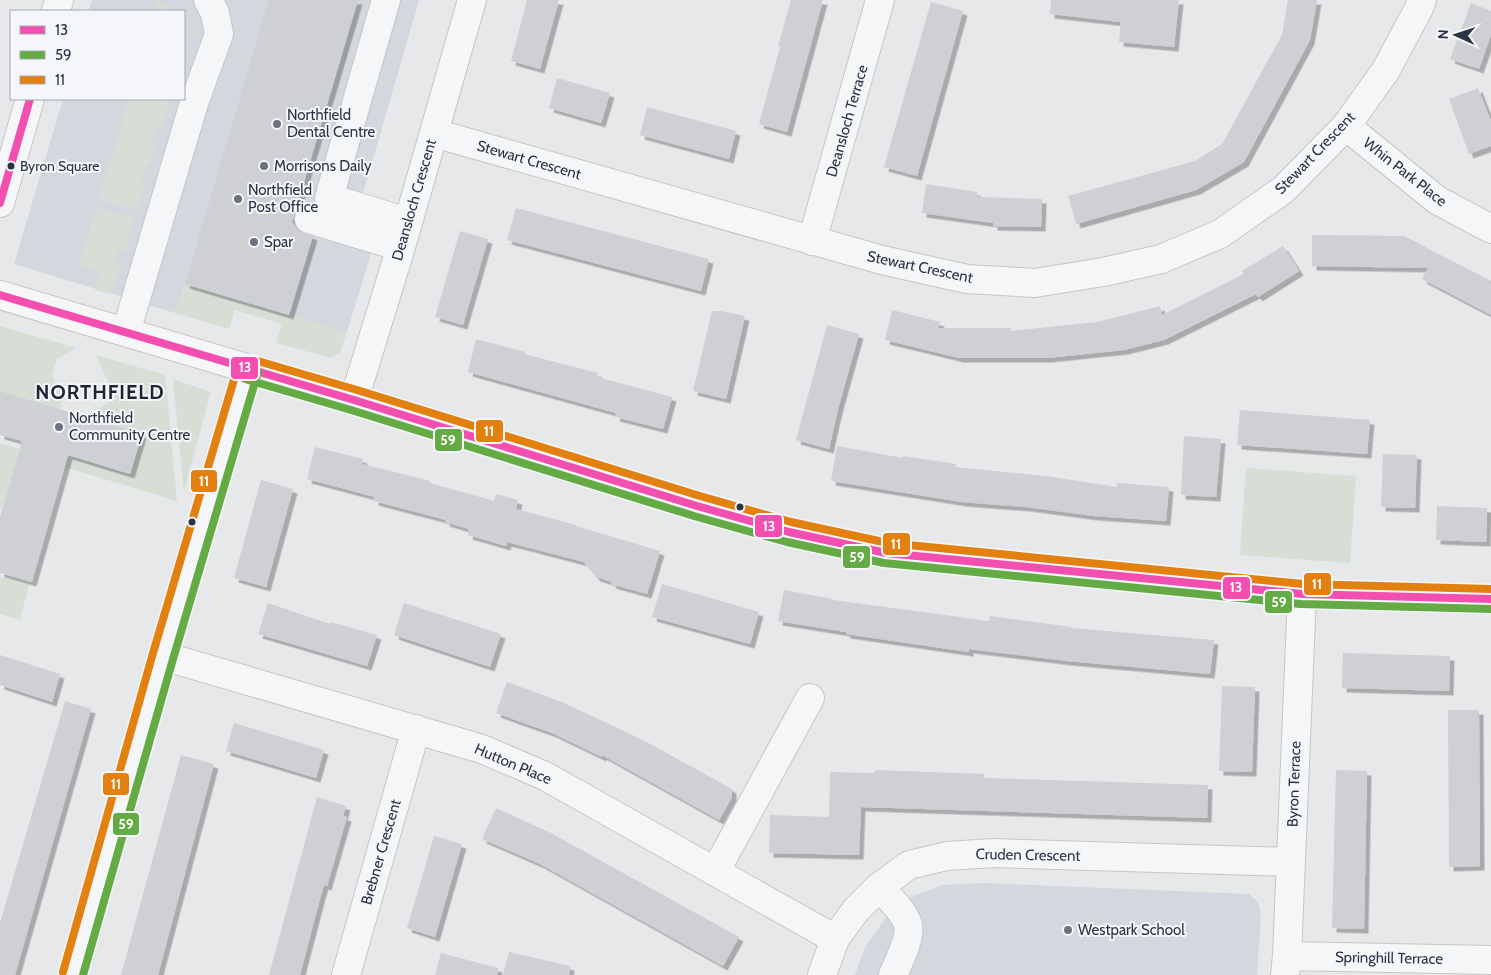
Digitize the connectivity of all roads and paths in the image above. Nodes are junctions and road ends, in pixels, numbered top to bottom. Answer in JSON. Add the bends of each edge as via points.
{"nodes":[{"id":1,"x":208,"y":0,"type":"edge"},
{"id":2,"x":386,"y":0,"type":"edge"},
{"id":3,"x":470,"y":0,"type":"edge"},
{"id":4,"x":880,"y":0,"type":"edge"},
{"id":5,"x":1422,"y":0,"type":"edge"},
{"id":6,"x":30,"y":100,"type":"edge"},
{"id":7,"x":1346,"y":126,"type":"junction"},
{"id":8,"x":434,"y":133,"type":"junction"},
{"id":9,"x":0,"y":203,"type":"edge"},
{"id":10,"x":309,"y":219,"type":"dead end"},
{"id":11,"x":408,"y":222,"type":"junction"},
{"id":12,"x":1491,"y":229,"type":"edge"},
{"id":13,"x":812,"y":241,"type":"junction"},
{"id":14,"x":401,"y":247,"type":"junction"},
{"id":15,"x":0,"y":295,"type":"edge"},
{"id":16,"x":126,"y":332,"type":"junction"},
{"id":17,"x":248,"y":370,"type":"junction"},
{"id":18,"x":354,"y":400,"type":"junction"},
{"id":19,"x":1302,"y":594,"type":"junction"},
{"id":20,"x":1491,"y":599,"type":"edge"},
{"id":21,"x":163,"y":656,"type":"junction"},
{"id":22,"x":810,"y":698,"type":"dead end"},
{"id":23,"x":416,"y":729,"type":"junction"},
{"id":24,"x":1291,"y":862,"type":"junction"},
{"id":25,"x":715,"y":872,"type":"junction"},
{"id":26,"x":879,"y":887,"type":"junction"},
{"id":27,"x":835,"y":938,"type":"junction"},
{"id":28,"x":1491,"y":960,"type":"edge"},
{"id":29,"x":1286,"y":966,"type":"edge"},
{"id":30,"x":73,"y":975,"type":"edge"},
{"id":31,"x":346,"y":975,"type":"edge"},
{"id":32,"x":822,"y":975,"type":"edge"},
{"id":33,"x":894,"y":975,"type":"edge"}],
"edges":[{"from":1,"to":16,"type":"street","via":[[216,13],[219,34],[194,103]]},
{"from":2,"to":11,"type":"street","via":[[329,198]]},
{"from":3,"to":8,"type":"street","name":"Deansloch Crescent"},
{"from":4,"to":13,"type":"street","name":"Deansloch Terrace"},
{"from":5,"to":7,"type":"street","name":"Stewart Crescent","via":[[1386,70]]},
{"from":6,"to":9,"type":"street"},
{"from":7,"to":12,"type":"street","name":"Whin Park Place","via":[[1437,200]]},
{"from":7,"to":13,"type":"street","name":"Stewart Crescent","via":[[1283,190],[1220,234],[1162,260],[1035,283],[967,279]]},
{"from":8,"to":11,"type":"street","name":"Deansloch Crescent"},
{"from":8,"to":13,"type":"street","name":"Stewart Crescent"},
{"from":10,"to":14,"type":"street"},
{"from":11,"to":14,"type":"street","name":"Deansloch Crescent"},
{"from":14,"to":18,"type":"street","name":"Deansloch Crescent"},
{"from":15,"to":16,"type":"street"},
{"from":16,"to":17,"type":"street"},
{"from":17,"to":18,"type":"street"},
{"from":17,"to":21,"type":"street"},
{"from":18,"to":19,"type":"street","via":[[696,506],[788,532],[886,553]]},
{"from":19,"to":20,"type":"street"},
{"from":19,"to":24,"type":"street","name":"Byron Terrace"},
{"from":21,"to":23,"type":"street","name":"Hutton Place"},
{"from":21,"to":30,"type":"street"},
{"from":22,"to":25,"type":"street"},
{"from":23,"to":25,"type":"street","name":"Hutton Place","via":[[482,749],[545,776]]},
{"from":23,"to":31,"type":"street","name":"Brebner Crescent"},
{"from":24,"to":26,"type":"street","name":"Cruden Crescent","via":[[994,853],[947,856],[909,865]]},
{"from":24,"to":29,"type":"street","name":"Byron Terrace"},
{"from":25,"to":27,"type":"street","name":"Hutton Place"},
{"from":26,"to":27,"type":"street","name":"Cruden Crescent"},
{"from":26,"to":33,"type":"street","via":[[897,906],[908,925],[908,936]]},
{"from":27,"to":32,"type":"street","name":"Cruden Crescent"},
{"from":28,"to":29,"type":"street","name":"Springhill Terrace"}]}
